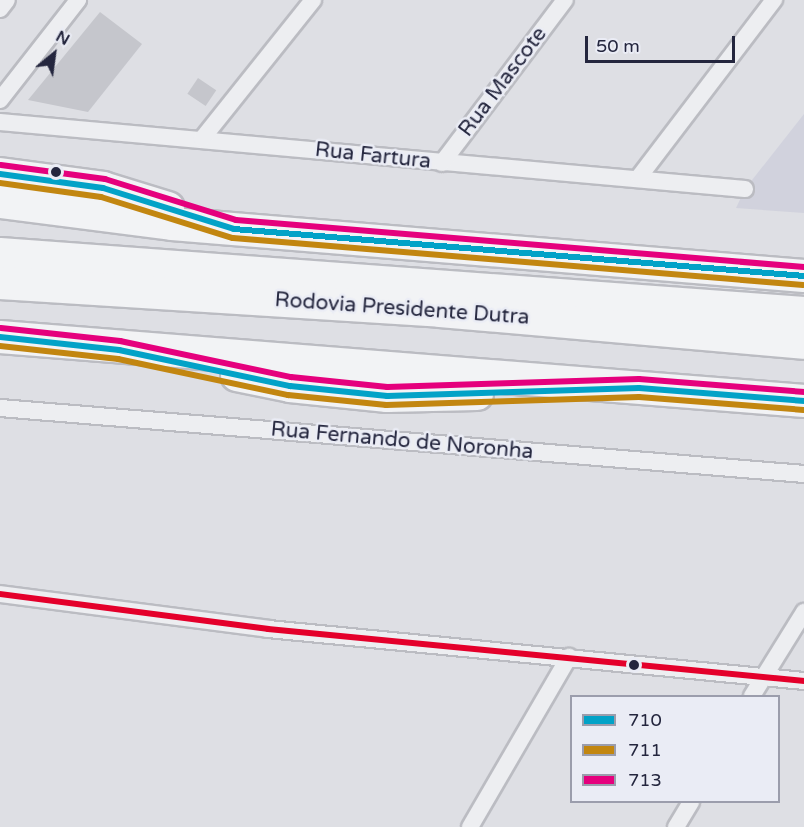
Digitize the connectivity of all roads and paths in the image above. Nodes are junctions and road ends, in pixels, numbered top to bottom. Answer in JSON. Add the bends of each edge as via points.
{"nodes":[{"id":1,"x":7,"y":0,"type":"edge"},
{"id":2,"x":78,"y":0,"type":"edge"},
{"id":3,"x":313,"y":0,"type":"edge"},
{"id":4,"x":565,"y":0,"type":"edge"},
{"id":5,"x":774,"y":0,"type":"edge"},
{"id":6,"x":0,"y":9,"type":"edge"},
{"id":7,"x":0,"y":100,"type":"edge"},
{"id":8,"x":0,"y":122,"type":"edge"},
{"id":9,"x":202,"y":139,"type":"junction"},
{"id":10,"x":442,"y":163,"type":"junction"},
{"id":11,"x":0,"y":174,"type":"edge"},
{"id":12,"x":639,"y":177,"type":"junction"},
{"id":13,"x":745,"y":189,"type":"dead end"},
{"id":14,"x":0,"y":202,"type":"edge"},
{"id":15,"x":234,"y":229,"type":"junction"},
{"id":16,"x":0,"y":254,"type":"edge"},
{"id":17,"x":804,"y":276,"type":"edge"},
{"id":18,"x":0,"y":283,"type":"edge"},
{"id":19,"x":804,"y":313,"type":"edge"},
{"id":20,"x":0,"y":338,"type":"edge"},
{"id":21,"x":804,"y":343,"type":"edge"},
{"id":22,"x":804,"y":401,"type":"edge"},
{"id":23,"x":0,"y":408,"type":"edge"},
{"id":24,"x":804,"y":474,"type":"edge"},
{"id":25,"x":0,"y":594,"type":"edge"},
{"id":26,"x":804,"y":612,"type":"edge"},
{"id":27,"x":569,"y":657,"type":"junction"},
{"id":28,"x":763,"y":678,"type":"junction"},
{"id":29,"x":804,"y":681,"type":"edge"},
{"id":30,"x":753,"y":695,"type":"edge"},
{"id":31,"x":690,"y":803,"type":"edge"},
{"id":32,"x":470,"y":827,"type":"edge"},
{"id":33,"x":676,"y":827,"type":"edge"}],
"edges":[{"from":1,"to":6,"type":"street"},
{"from":2,"to":7,"type":"street"},
{"from":3,"to":9,"type":"street"},
{"from":4,"to":10,"type":"street","name":"Rua Mascote"},
{"from":5,"to":12,"type":"street"},
{"from":8,"to":9,"type":"street","name":"Rua Fartura"},
{"from":9,"to":10,"type":"street","name":"Rua Fartura"},
{"from":10,"to":12,"type":"street","name":"Rua Fartura"},
{"from":11,"to":15,"type":"highway","via":[[103,188]]},
{"from":12,"to":13,"type":"street","name":"Rua Fartura"},
{"from":14,"to":15,"type":"highway"},
{"from":15,"to":17,"type":"highway"},
{"from":16,"to":19,"type":"highway","name":"Rodovia Presidente Dutra"},
{"from":18,"to":21,"type":"highway","name":"Rodovia Presidente Dutra","via":[[440,310]]},
{"from":20,"to":22,"type":"highway","via":[[119,350],[290,386],[387,396],[639,388]]},
{"from":23,"to":24,"type":"street","name":"Rua Fernando de Noronha"},
{"from":25,"to":27,"type":"street","via":[[268,629]]},
{"from":26,"to":28,"type":"street"},
{"from":27,"to":28,"type":"street"},
{"from":27,"to":32,"type":"street"},
{"from":28,"to":29,"type":"street"},
{"from":28,"to":30,"type":"street"},
{"from":31,"to":33,"type":"street"}]}
